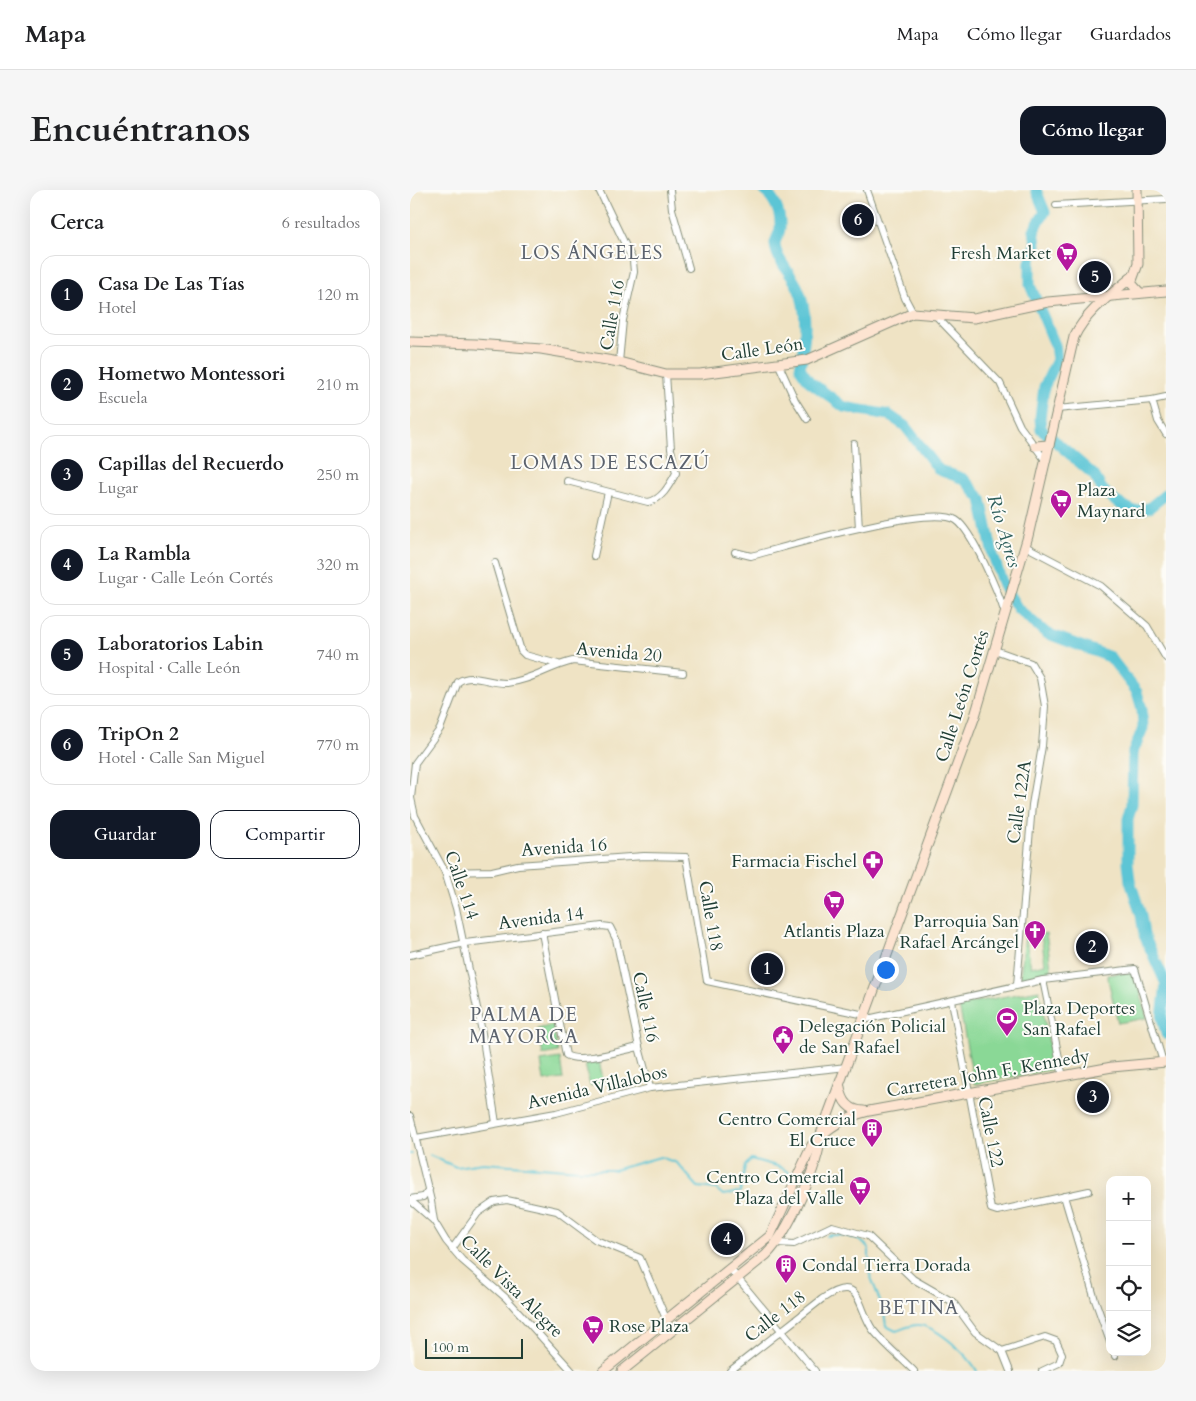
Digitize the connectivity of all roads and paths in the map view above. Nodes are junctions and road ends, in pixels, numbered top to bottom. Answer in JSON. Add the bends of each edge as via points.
{"nodes":[{"id":1,"x":598,"y":190,"type":"edge"},
{"id":2,"x":670,"y":190,"type":"edge"},
{"id":3,"x":867,"y":190,"type":"edge"},
{"id":4,"x":1137,"y":190,"type":"edge"},
{"id":5,"x":1166,"y":199,"type":"edge"},
{"id":6,"x":1138,"y":201,"type":"junction"},
{"id":7,"x":1056,"y":205,"type":"dead end"},
{"id":8,"x":689,"y":268,"type":"dead end"},
{"id":9,"x":1132,"y":277,"type":"junction"},
{"id":10,"x":1166,"y":291,"type":"edge"},
{"id":11,"x":1140,"y":293,"type":"junction"},
{"id":12,"x":1109,"y":295,"type":"junction"},
{"id":13,"x":1090,"y":297,"type":"junction"},
{"id":14,"x":1094,"y":310,"type":"junction"},
{"id":15,"x":913,"y":313,"type":"junction"},
{"id":16,"x":936,"y":316,"type":"junction"},
{"id":17,"x":410,"y":342,"type":"edge"},
{"id":18,"x":619,"y":362,"type":"junction"},
{"id":19,"x":780,"y":364,"type":"junction"},
{"id":20,"x":666,"y":374,"type":"junction"},
{"id":21,"x":1166,"y":397,"type":"edge"},
{"id":22,"x":1152,"y":400,"type":"junction"},
{"id":23,"x":1057,"y":409,"type":"junction"},
{"id":24,"x":806,"y":419,"type":"dead end"},
{"id":25,"x":1166,"y":434,"type":"edge"},
{"id":26,"x":854,"y":444,"type":"dead end"},
{"id":27,"x":1049,"y":444,"type":"junction"},
{"id":28,"x":1035,"y":446,"type":"junction"},
{"id":29,"x":1045,"y":460,"type":"junction"},
{"id":30,"x":567,"y":481,"type":"dead end"},
{"id":31,"x":608,"y":492,"type":"junction"},
{"id":32,"x":859,"y":528,"type":"junction"},
{"id":33,"x":1025,"y":546,"type":"junction"},
{"id":34,"x":735,"y":552,"type":"dead end"},
{"id":35,"x":594,"y":556,"type":"dead end"},
{"id":36,"x":495,"y":563,"type":"dead end"},
{"id":37,"x":1005,"y":615,"type":"junction"},
{"id":38,"x":995,"y":650,"type":"junction"},
{"id":39,"x":1166,"y":658,"type":"edge"},
{"id":40,"x":558,"y":664,"type":"junction"},
{"id":41,"x":683,"y":673,"type":"dead end"},
{"id":42,"x":467,"y":677,"type":"joint"},
{"id":43,"x":686,"y":857,"type":"joint"},
{"id":44,"x":445,"y":872,"type":"junction"},
{"id":45,"x":542,"y":933,"type":"junction"},
{"id":46,"x":614,"y":933,"type":"joint"},
{"id":47,"x":465,"y":943,"type":"junction"},
{"id":48,"x":410,"y":955,"type":"edge"},
{"id":49,"x":1044,"y":980,"type":"junction"},
{"id":50,"x":1017,"y":986,"type":"junction"},
{"id":51,"x":952,"y":1001,"type":"junction"},
{"id":52,"x":864,"y":1017,"type":"junction"},
{"id":53,"x":639,"y":1047,"type":"junction"},
{"id":54,"x":1164,"y":1062,"type":"edge"},
{"id":55,"x":847,"y":1067,"type":"junction"},
{"id":56,"x":1063,"y":1076,"type":"junction"},
{"id":57,"x":840,"y":1087,"type":"junction"},
{"id":58,"x":650,"y":1088,"type":"junction"},
{"id":59,"x":968,"y":1094,"type":"junction"},
{"id":60,"x":869,"y":1111,"type":"junction"},
{"id":61,"x":410,"y":1116,"type":"edge"},
{"id":62,"x":844,"y":1119,"type":"junction"},
{"id":63,"x":496,"y":1123,"type":"junction"},
{"id":64,"x":821,"y":1134,"type":"junction"},
{"id":65,"x":416,"y":1138,"type":"junction"},
{"id":66,"x":820,"y":1148,"type":"junction"},
{"id":67,"x":429,"y":1189,"type":"junction"},
{"id":68,"x":1089,"y":1191,"type":"dead end"},
{"id":69,"x":1064,"y":1196,"type":"junction"},
{"id":70,"x":410,"y":1200,"type":"edge"},
{"id":71,"x":434,"y":1220,"type":"junction"},
{"id":72,"x":778,"y":1243,"type":"junction"},
{"id":73,"x":452,"y":1250,"type":"junction"},
{"id":74,"x":731,"y":1270,"type":"junction"},
{"id":75,"x":738,"y":1278,"type":"junction"},
{"id":76,"x":667,"y":1321,"type":"junction"},
{"id":77,"x":782,"y":1329,"type":"junction"},
{"id":78,"x":1106,"y":1332,"type":"edge"},
{"id":79,"x":1002,"y":1351,"type":"junction"},
{"id":80,"x":572,"y":1371,"type":"edge"},
{"id":81,"x":604,"y":1371,"type":"edge"},
{"id":82,"x":622,"y":1371,"type":"edge"},
{"id":83,"x":730,"y":1371,"type":"edge"},
{"id":84,"x":815,"y":1371,"type":"edge"},
{"id":85,"x":914,"y":1371,"type":"edge"},
{"id":86,"x":1010,"y":1371,"type":"edge"},
{"id":87,"x":1042,"y":1371,"type":"edge"}],
"edges":[{"from":1,"to":18,"type":"street","name":"Calle 116","via":[[633,260],[634,272],[623,320]]},
{"from":2,"to":8,"type":"street","via":[[672,209]]},
{"from":3,"to":15,"type":"street"},
{"from":4,"to":6,"type":"main road"},
{"from":5,"to":6,"type":"street"},
{"from":6,"to":7,"type":"street"},
{"from":6,"to":9,"type":"main road","via":[[1138,264]]},
{"from":9,"to":11,"type":"main road","via":[[1133,287]]},
{"from":9,"to":12,"type":"main road","name":"Calle León Cortés"},
{"from":10,"to":11,"type":"main road"},
{"from":11,"to":12,"type":"main road"},
{"from":12,"to":13,"type":"main road"},
{"from":12,"to":14,"type":"main road","name":"Calle León Cortés"},
{"from":13,"to":14,"type":"main road","via":[[1094,300]]},
{"from":13,"to":16,"type":"main road","via":[[1048,302],[974,318]]},
{"from":14,"to":23,"type":"main road","name":"Calle León Cortés","via":[[1074,337]]},
{"from":15,"to":16,"type":"main road"},
{"from":15,"to":19,"type":"main road","name":"Calle León","via":[[807,360]]},
{"from":16,"to":28,"type":"street","via":[[1000,383],[1020,426]]},
{"from":17,"to":18,"type":"main road","name":"Calle León","via":[[541,349]]},
{"from":18,"to":20,"type":"main road","name":"Calle León"},
{"from":19,"to":20,"type":"main road","name":"Calle León","via":[[700,374]]},
{"from":19,"to":24,"type":"street"},
{"from":20,"to":31,"type":"street","via":[[671,449],[676,473],[654,501]]},
{"from":21,"to":22,"type":"street"},
{"from":22,"to":23,"type":"street"},
{"from":22,"to":25,"type":"street"},
{"from":23,"to":27,"type":"main road","name":"Calle León Cortés"},
{"from":26,"to":32,"type":"street"},
{"from":27,"to":28,"type":"main road"},
{"from":27,"to":29,"type":"main road","name":"Calle León Cortés"},
{"from":28,"to":29,"type":"street"},
{"from":29,"to":33,"type":"main road","name":"Calle León Cortés"},
{"from":30,"to":31,"type":"street"},
{"from":31,"to":35,"type":"street"},
{"from":32,"to":34,"type":"street","via":[[751,556]]},
{"from":32,"to":37,"type":"street","via":[[901,520],[955,519],[971,538],[1000,596]]},
{"from":33,"to":37,"type":"main road","name":"Calle León Cortés"},
{"from":33,"to":39,"type":"street","via":[[1101,586],[1147,626]]},
{"from":36,"to":40,"type":"street","via":[[521,651]]},
{"from":37,"to":38,"type":"main road","name":"Calle León Cortés"},
{"from":38,"to":50,"type":"street","name":"Calle 122A","via":[[1031,664],[1040,678],[1045,706],[1032,805]]},
{"from":38,"to":52,"type":"main road","name":"Calle León Cortés"},
{"from":40,"to":41,"type":"street","name":"Avenida 20","via":[[573,661]]},
{"from":40,"to":42,"type":"street","name":"Avenida 20","via":[[523,680],[506,683]]},
{"from":42,"to":44,"type":"street","name":"Calle 114","via":[[458,682],[440,729],[415,763],[413,771],[411,798],[415,816]]},
{"from":43,"to":44,"type":"street","name":"Avenida 16","via":[[625,858],[518,865],[492,871]]},
{"from":43,"to":52,"type":"street","name":"Calle 118","via":[[707,981]]},
{"from":44,"to":47,"type":"street","name":"Calle 114"},
{"from":45,"to":46,"type":"street","name":"Avenida 14","via":[[602,926],[610,927]]},
{"from":45,"to":47,"type":"street","name":"Avenida 14"},
{"from":45,"to":53,"type":"street","via":[[566,1055],[571,1058]]},
{"from":46,"to":53,"type":"street","name":"Calle 116"},
{"from":47,"to":48,"type":"street","name":"Avenida 14"},
{"from":47,"to":63,"type":"street","name":"Calle 114"},
{"from":49,"to":50,"type":"street"},
{"from":49,"to":54,"type":"street","via":[[1135,969]]},
{"from":49,"to":56,"type":"street"},
{"from":50,"to":51,"type":"street"},
{"from":51,"to":52,"type":"street"},
{"from":51,"to":59,"type":"street","name":"Calle 122"},
{"from":52,"to":55,"type":"main road","name":"Calle León Cortés"},
{"from":53,"to":58,"type":"street","name":"Calle 116"},
{"from":54,"to":56,"type":"main road","name":"Carretera John F. Kennedy"},
{"from":55,"to":57,"type":"main road","name":"Calle León Cortés"},
{"from":55,"to":58,"type":"street","name":"Avenida Villalobos"},
{"from":56,"to":59,"type":"main road","name":"Carretera John F. Kennedy"},
{"from":57,"to":60,"type":"main road","via":[[845,1103],[852,1108]]},
{"from":57,"to":64,"type":"main road","name":"Calle León Cortés"},
{"from":58,"to":63,"type":"street","name":"Avenida Villalobos","via":[[556,1113]]},
{"from":59,"to":60,"type":"main road","name":"Carretera John F. Kennedy"},
{"from":59,"to":69,"type":"street","name":"Calle 122","via":[[991,1209],[997,1211]]},
{"from":60,"to":62,"type":"main road","name":"Carretera John F. Kennedy"},
{"from":61,"to":65,"type":"street"},
{"from":62,"to":64,"type":"main road","name":"Carretera John F. Kennedy"},
{"from":62,"to":66,"type":"main road"},
{"from":63,"to":65,"type":"street","name":"Avenida Villalobos"},
{"from":64,"to":66,"type":"main road","name":"Calle León Cortés"},
{"from":64,"to":74,"type":"main road","name":"Calle León Cortés","via":[[812,1144],[770,1236]]},
{"from":65,"to":67,"type":"street"},
{"from":66,"to":72,"type":"main road","name":"Calle León Cortés","via":[[791,1220]]},
{"from":67,"to":70,"type":"street","via":[[423,1197]]},
{"from":67,"to":71,"type":"street"},
{"from":68,"to":69,"type":"street"},
{"from":69,"to":78,"type":"street"},
{"from":70,"to":71,"type":"street","name":"Calle Vista Alegre"},
{"from":71,"to":73,"type":"street","name":"Calle Vista Alegre"},
{"from":72,"to":75,"type":"main road","name":"Calle León Cortés"},
{"from":72,"to":79,"type":"street","via":[[794,1244],[832,1226],[868,1236],[904,1272],[953,1302],[975,1332]]},
{"from":73,"to":76,"type":"street","via":[[470,1222],[494,1202],[507,1200],[557,1211],[601,1242],[636,1254]]},
{"from":73,"to":80,"type":"street","name":"Calle Vista Alegre","via":[[506,1298]]},
{"from":74,"to":75,"type":"street"},
{"from":74,"to":76,"type":"main road","name":"Calle León Cortés"},
{"from":75,"to":77,"type":"street"},
{"from":75,"to":82,"type":"main road","name":"Calle León Cortés"},
{"from":76,"to":81,"type":"main road","name":"Calle León Cortés"},
{"from":77,"to":83,"type":"street","name":"Calle 118"},
{"from":77,"to":84,"type":"street"},
{"from":77,"to":85,"type":"street","name":"Calle 118","via":[[834,1291],[853,1292],[861,1300],[873,1330]]},
{"from":79,"to":86,"type":"street"},
{"from":79,"to":87,"type":"street","via":[[1049,1337],[1056,1341],[1062,1359],[1059,1364]]}]}
